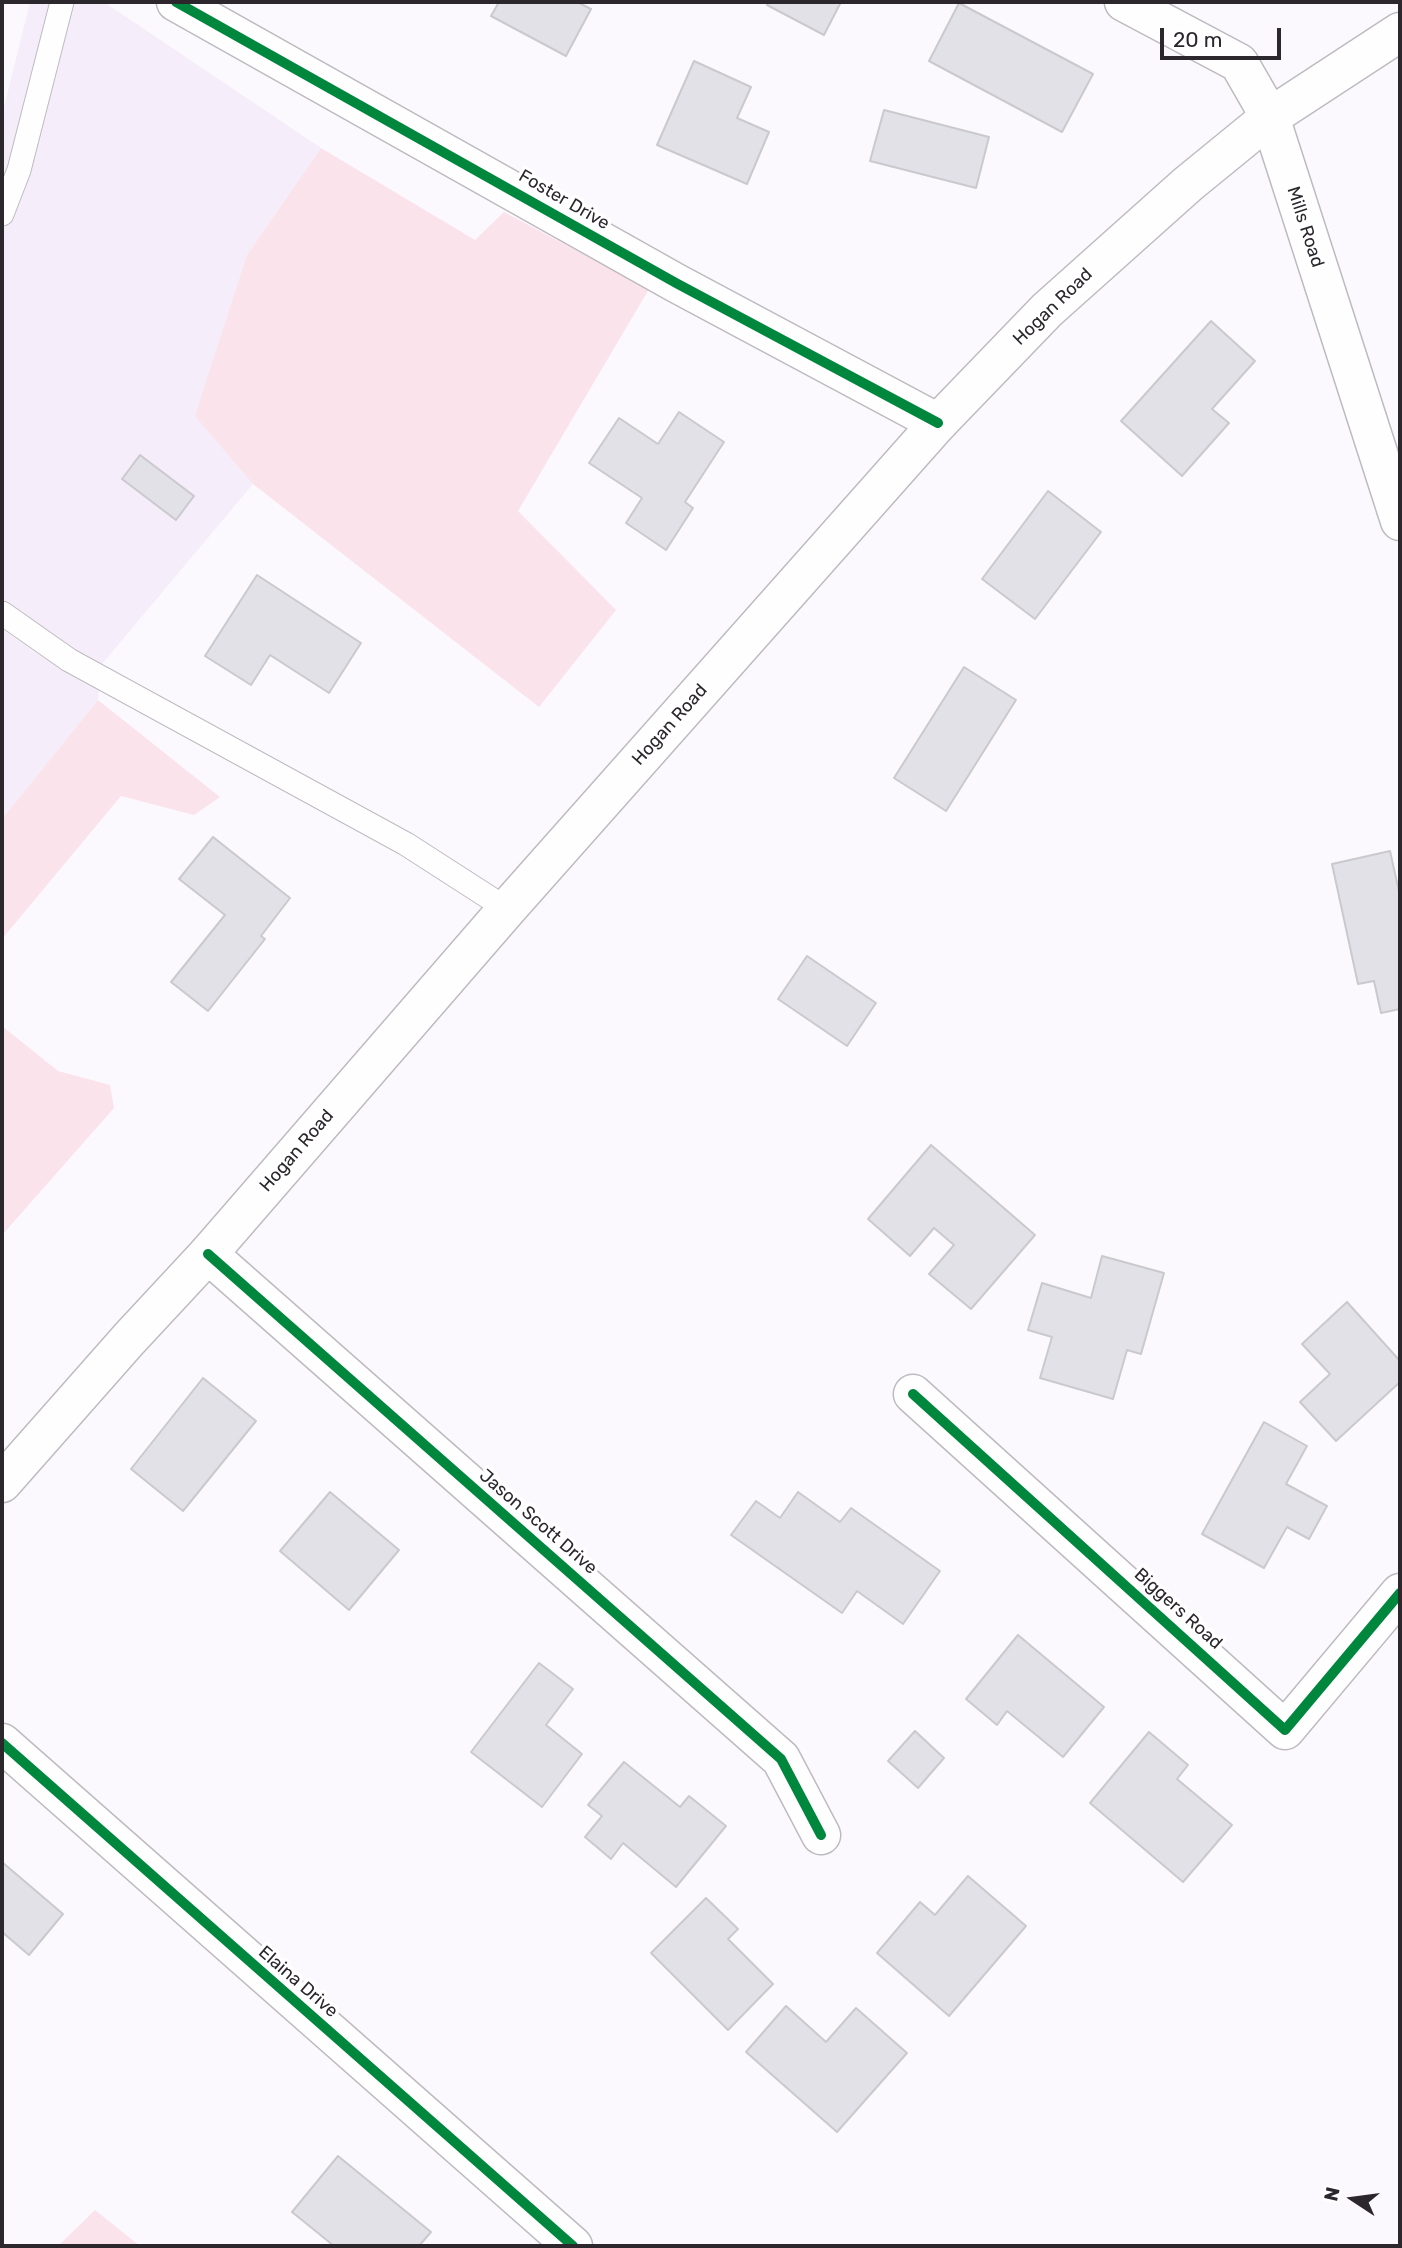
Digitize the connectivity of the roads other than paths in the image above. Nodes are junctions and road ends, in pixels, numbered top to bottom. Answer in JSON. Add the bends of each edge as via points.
{"nodes":[{"id":1,"x":62,"y":2,"type":"edge"},
{"id":2,"x":176,"y":2,"type":"edge"},
{"id":3,"x":1124,"y":2,"type":"edge"},
{"id":4,"x":1400,"y":32,"type":"edge"},
{"id":5,"x":1270,"y":117,"type":"junction"},
{"id":6,"x":2,"y":214,"type":"edge"},
{"id":7,"x":938,"y":423,"type":"junction"},
{"id":8,"x":1400,"y":521,"type":"edge"},
{"id":9,"x":2,"y":614,"type":"edge"},
{"id":10,"x":507,"y":909,"type":"junction"},
{"id":11,"x":208,"y":1254,"type":"junction"},
{"id":12,"x":914,"y":1394,"type":"dead end"},
{"id":13,"x":2,"y":1483,"type":"edge"},
{"id":14,"x":1400,"y":1592,"type":"edge"},
{"id":15,"x":2,"y":1743,"type":"edge"},
{"id":16,"x":821,"y":1835,"type":"dead end"},
{"id":17,"x":573,"y":2246,"type":"edge"}],
"edges":[{"from":1,"to":6,"type":"lane","via":[[19,170]]},
{"from":2,"to":7,"type":"street","name":"Foster Drive","via":[[676,283]]},
{"from":3,"to":5,"type":"street","name":"Mills Road","via":[[1239,63]]},
{"from":4,"to":5,"type":"street","name":"Hogan Road"},
{"from":5,"to":7,"type":"street","name":"Hogan Road","via":[[1047,310]]},
{"from":5,"to":8,"type":"street","name":"Mills Road"},
{"from":7,"to":10,"type":"street","name":"Hogan Road"},
{"from":9,"to":10,"type":"lane","via":[[69,660],[406,844]]},
{"from":10,"to":11,"type":"street","name":"Hogan Road"},
{"from":11,"to":13,"type":"street","name":"Hogan Road"},
{"from":11,"to":16,"type":"street","name":"Jason Scott Drive","via":[[781,1759]]},
{"from":12,"to":14,"type":"street","name":"Biggers Road","via":[[1285,1730]]},
{"from":15,"to":17,"type":"street","name":"Elaina Drive"}]}
